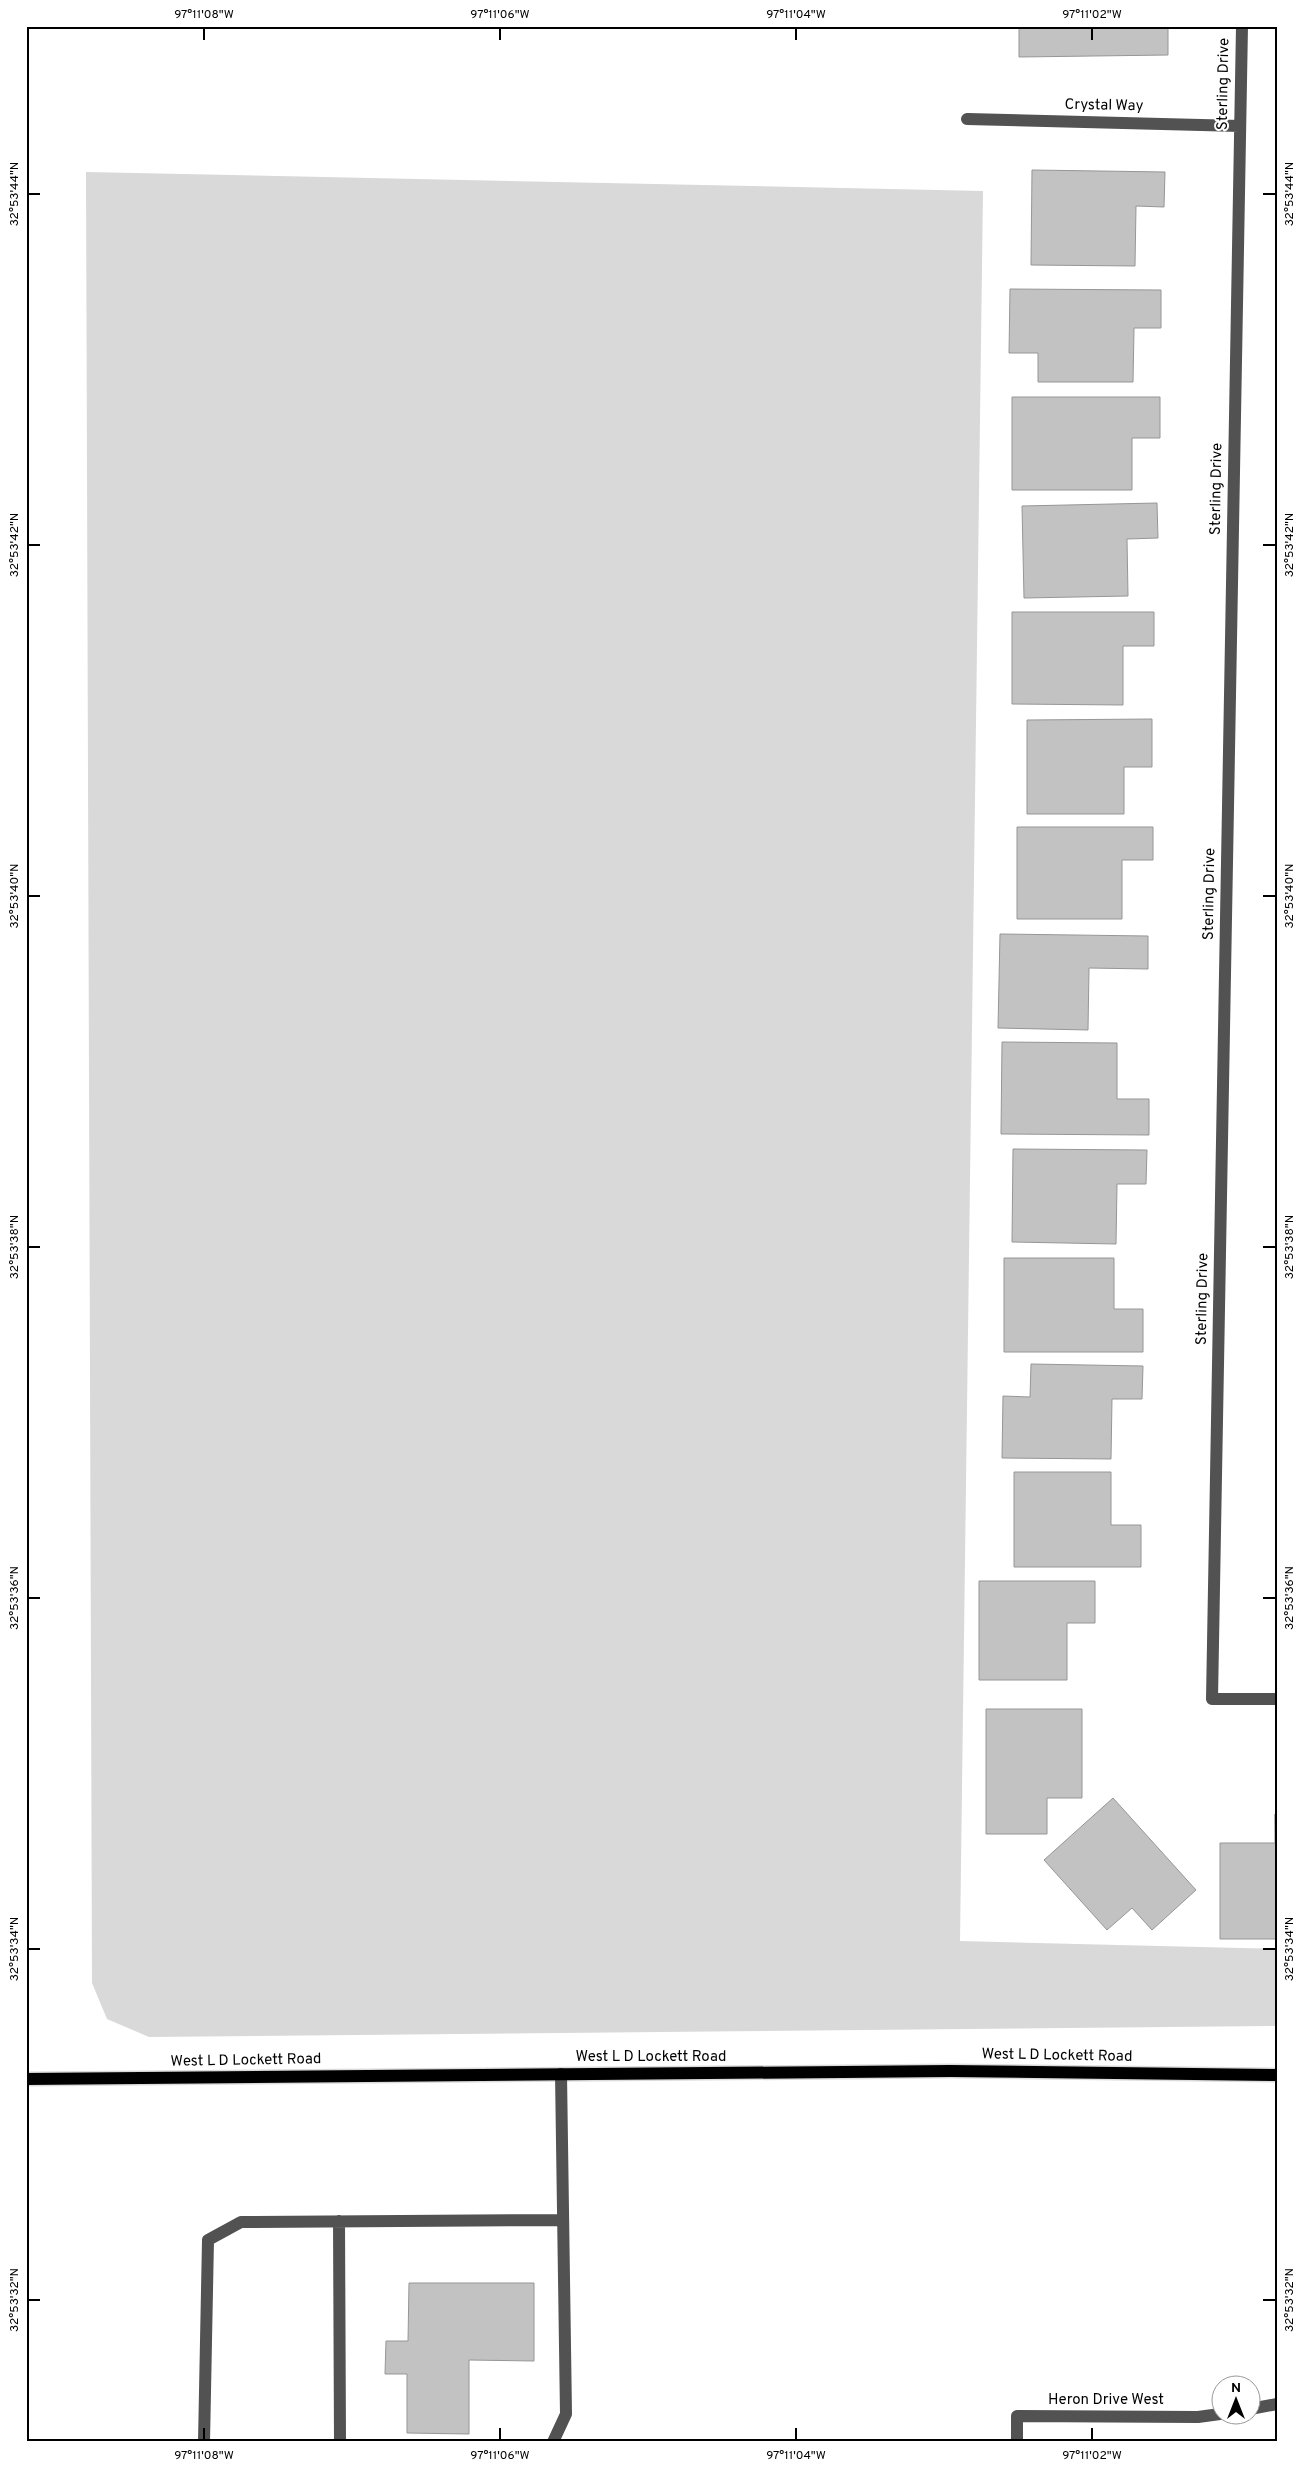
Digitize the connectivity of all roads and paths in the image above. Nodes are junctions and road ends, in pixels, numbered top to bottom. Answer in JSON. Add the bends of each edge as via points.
{"nodes":[{"id":1,"x":1242,"y":26,"type":"edge"},
{"id":2,"x":967,"y":119,"type":"dead end"},
{"id":3,"x":1240,"y":126,"type":"junction"},
{"id":4,"x":1277,"y":1699,"type":"edge"},
{"id":5,"x":561,"y":2074,"type":"junction"},
{"id":6,"x":1277,"y":2075,"type":"edge"},
{"id":7,"x":26,"y":2079,"type":"edge"},
{"id":8,"x":563,"y":2220,"type":"junction"},
{"id":9,"x":339,"y":2221,"type":"junction"},
{"id":10,"x":1277,"y":2404,"type":"edge"},
{"id":11,"x":1260,"y":2407,"type":"edge"},
{"id":12,"x":1210,"y":2415,"type":"edge"},
{"id":13,"x":204,"y":2442,"type":"edge"},
{"id":14,"x":340,"y":2442,"type":"edge"},
{"id":15,"x":553,"y":2442,"type":"edge"},
{"id":16,"x":1017,"y":2442,"type":"edge"}],
"edges":[{"from":1,"to":3,"type":"street","name":"Sterling Drive"},
{"from":2,"to":3,"type":"street","name":"Crystal Way"},
{"from":3,"to":4,"type":"street","name":"Sterling Drive","via":[[1212,1698]]},
{"from":5,"to":6,"type":"main road","name":"West L D Lockett Road","via":[[950,2071]]},
{"from":5,"to":7,"type":"main road","name":"West L D Lockett Road"},
{"from":5,"to":8,"type":"street"},
{"from":8,"to":9,"type":"street"},
{"from":8,"to":15,"type":"street","via":[[566,2414]]},
{"from":9,"to":13,"type":"street","via":[[241,2222],[208,2240]]},
{"from":9,"to":14,"type":"street"},
{"from":10,"to":11,"type":"street"},
{"from":12,"to":16,"type":"street","name":"Heron Drive West","via":[[1017,2416]]}]}
